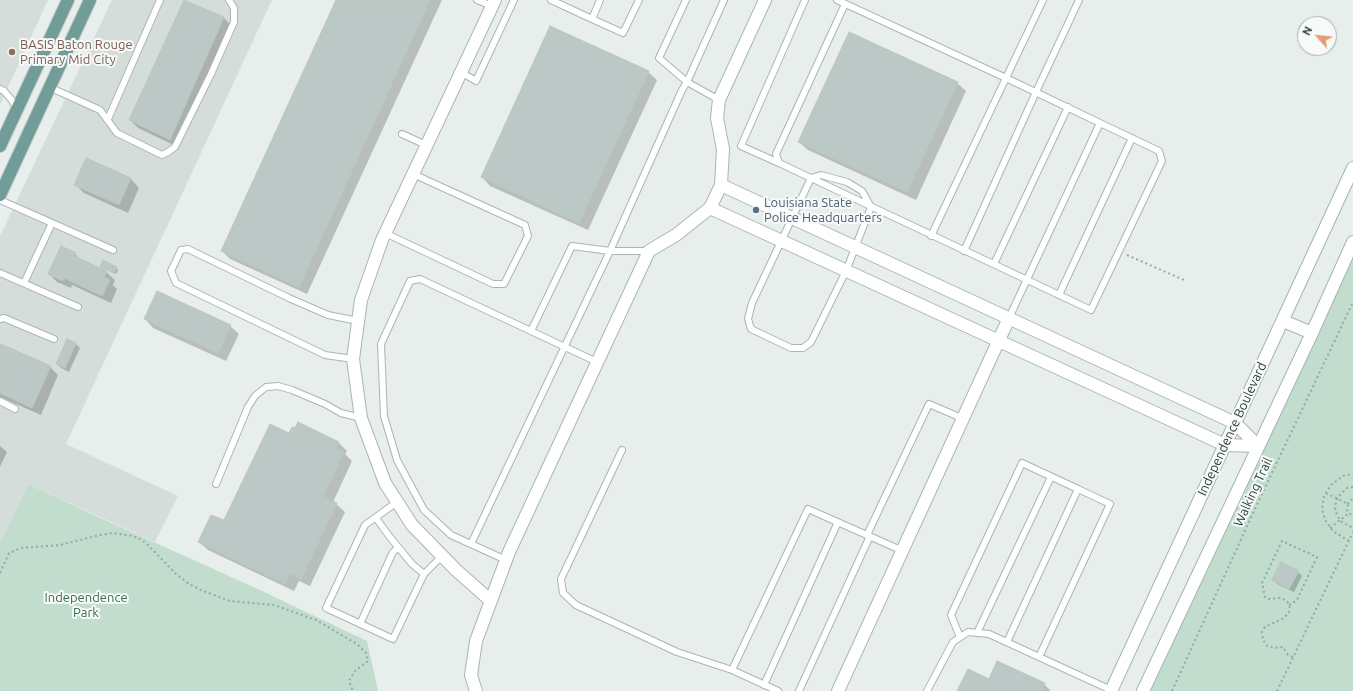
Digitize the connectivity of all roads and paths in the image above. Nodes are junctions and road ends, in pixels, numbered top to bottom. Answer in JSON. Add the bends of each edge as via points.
{"nodes":[{"id":1,"x":68,"y":0,"type":"edge"},
{"id":2,"x":90,"y":0,"type":"edge"},
{"id":3,"x":160,"y":0,"type":"edge"},
{"id":4,"x":229,"y":0,"type":"edge"},
{"id":5,"x":477,"y":0,"type":"edge"},
{"id":6,"x":514,"y":0,"type":"edge"},
{"id":7,"x":551,"y":0,"type":"edge"},
{"id":8,"x":600,"y":0,"type":"edge"},
{"id":9,"x":639,"y":0,"type":"edge"},
{"id":10,"x":686,"y":0,"type":"edge"},
{"id":11,"x":724,"y":0,"type":"edge"},
{"id":12,"x":765,"y":0,"type":"edge"},
{"id":13,"x":805,"y":0,"type":"edge"},
{"id":14,"x":837,"y":0,"type":"edge"},
{"id":15,"x":1043,"y":0,"type":"edge"},
{"id":16,"x":1079,"y":0,"type":"edge"},
{"id":17,"x":493,"y":3,"type":"edge"},
{"id":18,"x":845,"y":4,"type":"junction"},
{"id":19,"x":592,"y":19,"type":"junction"},
{"id":20,"x":461,"y":72,"type":"junction"},
{"id":21,"x":1006,"y":78,"type":"junction"},
{"id":22,"x":687,"y":82,"type":"junction"},
{"id":23,"x":49,"y":87,"type":"junction"},
{"id":24,"x":0,"y":89,"type":"edge"},
{"id":25,"x":1036,"y":92,"type":"junction"},
{"id":26,"x":719,"y":100,"type":"junction"},
{"id":27,"x":1068,"y":107,"type":"junction"},
{"id":28,"x":17,"y":109,"type":"junction"},
{"id":29,"x":35,"y":119,"type":"junction"},
{"id":30,"x":108,"y":119,"type":"junction"},
{"id":31,"x":1100,"y":123,"type":"junction"},
{"id":32,"x":402,"y":134,"type":"dead end"},
{"id":33,"x":1132,"y":138,"type":"junction"},
{"id":34,"x":426,"y":145,"type":"junction"},
{"id":35,"x":0,"y":146,"type":"edge"},
{"id":36,"x":779,"y":163,"type":"junction"},
{"id":37,"x":1353,"y":169,"type":"edge"},
{"id":38,"x":413,"y":174,"type":"junction"},
{"id":39,"x":811,"y":178,"type":"junction"},
{"id":40,"x":722,"y":185,"type":"junction"},
{"id":41,"x":0,"y":194,"type":"edge"},
{"id":42,"x":0,"y":200,"type":"edge"},
{"id":43,"x":872,"y":207,"type":"junction"},
{"id":44,"x":710,"y":208,"type":"junction"},
{"id":45,"x":792,"y":217,"type":"junction"},
{"id":46,"x":52,"y":222,"type":"junction"},
{"id":47,"x":385,"y":233,"type":"junction"},
{"id":48,"x":931,"y":236,"type":"junction"},
{"id":49,"x":782,"y":241,"type":"junction"},
{"id":50,"x":1353,"y":242,"type":"edge"},
{"id":51,"x":856,"y":247,"type":"junction"},
{"id":52,"x":113,"y":250,"type":"dead end"},
{"id":53,"x":610,"y":250,"type":"junction"},
{"id":54,"x":964,"y":250,"type":"junction"},
{"id":55,"x":649,"y":251,"type":"junction"},
{"id":56,"x":1119,"y":251,"type":"junction"},
{"id":57,"x":994,"y":264,"type":"junction"},
{"id":58,"x":846,"y":271,"type":"junction"},
{"id":59,"x":0,"y":273,"type":"edge"},
{"id":60,"x":1028,"y":280,"type":"junction"},
{"id":61,"x":1184,"y":280,"type":"dead end"},
{"id":62,"x":24,"y":283,"type":"junction"},
{"id":63,"x":1059,"y":295,"type":"junction"},
{"id":64,"x":1353,"y":302,"type":"edge"},
{"id":65,"x":78,"y":307,"type":"dead end"},
{"id":66,"x":1009,"y":318,"type":"junction"},
{"id":67,"x":0,"y":319,"type":"edge"},
{"id":68,"x":358,"y":321,"type":"junction"},
{"id":69,"x":1283,"y":321,"type":"junction"},
{"id":70,"x":531,"y":331,"type":"junction"},
{"id":71,"x":1312,"y":333,"type":"junction"},
{"id":72,"x":54,"y":338,"type":"dead end"},
{"id":73,"x":1000,"y":341,"type":"junction"},
{"id":74,"x":565,"y":347,"type":"junction"},
{"id":75,"x":353,"y":359,"type":"junction"},
{"id":76,"x":597,"y":362,"type":"junction"},
{"id":77,"x":0,"y":401,"type":"edge"},
{"id":78,"x":15,"y":409,"type":"dead end"},
{"id":79,"x":361,"y":418,"type":"junction"},
{"id":80,"x":964,"y":419,"type":"junction"},
{"id":81,"x":1235,"y":423,"type":"junction"},
{"id":82,"x":1225,"y":445,"type":"junction"},
{"id":83,"x":1258,"y":446,"type":"junction"},
{"id":84,"x":622,"y":450,"type":"dead end"},
{"id":85,"x":1353,"y":474,"type":"edge"},
{"id":86,"x":1051,"y":477,"type":"junction"},
{"id":87,"x":216,"y":484,"type":"dead end"},
{"id":88,"x":1353,"y":487,"type":"edge"},
{"id":89,"x":1078,"y":489,"type":"junction"},
{"id":90,"x":1326,"y":493,"type":"junction"},
{"id":91,"x":1337,"y":498,"type":"junction"},
{"id":92,"x":1353,"y":499,"type":"edge"},
{"id":93,"x":397,"y":502,"type":"junction"},
{"id":94,"x":1348,"y":504,"type":"junction"},
{"id":95,"x":1349,"y":513,"type":"junction"},
{"id":96,"x":1353,"y":516,"type":"edge"},
{"id":97,"x":376,"y":518,"type":"junction"},
{"id":98,"x":1340,"y":520,"type":"junction"},
{"id":99,"x":838,"y":522,"type":"junction"},
{"id":100,"x":1330,"y":528,"type":"junction"},
{"id":101,"x":1353,"y":528,"type":"edge"},
{"id":102,"x":1353,"y":532,"type":"edge"},
{"id":103,"x":868,"y":535,"type":"junction"},
{"id":104,"x":1349,"y":540,"type":"junction"},
{"id":105,"x":1353,"y":541,"type":"edge"},
{"id":106,"x":471,"y":544,"type":"junction"},
{"id":107,"x":398,"y":548,"type":"junction"},
{"id":108,"x":903,"y":551,"type":"junction"},
{"id":109,"x":442,"y":556,"type":"junction"},
{"id":110,"x":506,"y":560,"type":"junction"},
{"id":111,"x":0,"y":573,"type":"edge"},
{"id":112,"x":424,"y":574,"type":"junction"},
{"id":113,"x":491,"y":601,"type":"junction"},
{"id":114,"x":1289,"y":605,"type":"junction"},
{"id":115,"x":360,"y":624,"type":"junction"},
{"id":116,"x":977,"y":633,"type":"junction"},
{"id":117,"x":960,"y":637,"type":"junction"},
{"id":118,"x":1007,"y":642,"type":"junction"},
{"id":119,"x":1039,"y":657,"type":"junction"},
{"id":120,"x":1293,"y":657,"type":"junction"},
{"id":121,"x":732,"y":670,"type":"junction"},
{"id":122,"x":764,"y":685,"type":"junction"},
{"id":123,"x":353,"y":691,"type":"edge"},
{"id":124,"x":476,"y":691,"type":"edge"},
{"id":125,"x":778,"y":691,"type":"edge"},
{"id":126,"x":799,"y":691,"type":"edge"},
{"id":127,"x":838,"y":691,"type":"edge"},
{"id":128,"x":927,"y":691,"type":"edge"},
{"id":129,"x":1112,"y":691,"type":"edge"},
{"id":130,"x":1143,"y":691,"type":"edge"},
{"id":131,"x":1172,"y":691,"type":"edge"},
{"id":132,"x":1277,"y":691,"type":"edge"}],
"edges":[{"from":1,"to":28,"type":"main road"},
{"from":2,"to":23,"type":"main road"},
{"from":3,"to":30,"type":"lane"},
{"from":4,"to":30,"type":"lane","via":[[234,8],[234,22],[175,147],[162,155],[117,133]]},
{"from":5,"to":17,"type":"lane"},
{"from":6,"to":20,"type":"lane","via":[[476,81]]},
{"from":7,"to":19,"type":"lane"},
{"from":8,"to":19,"type":"lane"},
{"from":9,"to":19,"type":"lane","via":[[623,33]]},
{"from":10,"to":22,"type":"lane","via":[[659,58]]},
{"from":11,"to":22,"type":"lane"},
{"from":12,"to":26,"type":"street"},
{"from":13,"to":36,"type":"lane","via":[[740,146]]},
{"from":14,"to":18,"type":"lane"},
{"from":15,"to":21,"type":"lane"},
{"from":16,"to":25,"type":"lane"},
{"from":17,"to":20,"type":"street"},
{"from":18,"to":21,"type":"lane"},
{"from":18,"to":36,"type":"lane","via":[[776,154]]},
{"from":20,"to":34,"type":"street"},
{"from":21,"to":25,"type":"lane"},
{"from":21,"to":48,"type":"lane"},
{"from":22,"to":26,"type":"lane"},
{"from":22,"to":53,"type":"lane"},
{"from":23,"to":29,"type":"main road"},
{"from":23,"to":30,"type":"lane","via":[[100,110]]},
{"from":24,"to":28,"type":"lane","via":[[11,98]]},
{"from":25,"to":27,"type":"lane"},
{"from":25,"to":54,"type":"lane"},
{"from":26,"to":40,"type":"street","via":[[717,118],[723,149]]},
{"from":27,"to":31,"type":"lane"},
{"from":27,"to":57,"type":"lane"},
{"from":28,"to":29,"type":"main road"},
{"from":28,"to":35,"type":"main road"},
{"from":29,"to":41,"type":"main road"},
{"from":31,"to":33,"type":"lane"},
{"from":31,"to":60,"type":"lane"},
{"from":32,"to":34,"type":"lane"},
{"from":33,"to":56,"type":"lane","via":[[1159,151],[1162,161]]},
{"from":33,"to":63,"type":"lane"},
{"from":34,"to":38,"type":"street"},
{"from":36,"to":39,"type":"lane"},
{"from":37,"to":69,"type":"street","name":"Independence Boulevard"},
{"from":38,"to":47,"type":"street"},
{"from":38,"to":47,"type":"lane","via":[[525,225],[528,236],[504,284],[493,284]]},
{"from":39,"to":43,"type":"lane"},
{"from":39,"to":43,"type":"lane","via":[[821,175],[847,182],[862,191]]},
{"from":39,"to":45,"type":"lane"},
{"from":40,"to":44,"type":"street"},
{"from":40,"to":45,"type":"street"},
{"from":42,"to":46,"type":"lane"},
{"from":43,"to":48,"type":"lane"},
{"from":43,"to":51,"type":"lane"},
{"from":44,"to":49,"type":"street"},
{"from":44,"to":55,"type":"street","via":[[676,235]]},
{"from":45,"to":49,"type":"lane"},
{"from":45,"to":51,"type":"street"},
{"from":46,"to":52,"type":"lane"},
{"from":46,"to":62,"type":"lane"},
{"from":47,"to":68,"type":"street","via":[[361,300]]},
{"from":48,"to":54,"type":"lane"},
{"from":49,"to":58,"type":"street"},
{"from":49,"to":58,"type":"lane","via":[[752,304],[748,319],[751,329],[791,348],[802,348],[811,342]]},
{"from":50,"to":71,"type":"street"},
{"from":51,"to":58,"type":"lane"},
{"from":51,"to":66,"type":"street"},
{"from":53,"to":55,"type":"lane"},
{"from":53,"to":70,"type":"lane","via":[[572,246]]},
{"from":53,"to":74,"type":"lane"},
{"from":54,"to":57,"type":"lane"},
{"from":55,"to":76,"type":"street"},
{"from":56,"to":61,"type":"path"},
{"from":56,"to":63,"type":"lane","via":[[1091,310]]},
{"from":57,"to":60,"type":"lane"},
{"from":58,"to":73,"type":"street"},
{"from":59,"to":62,"type":"lane"},
{"from":60,"to":63,"type":"lane"},
{"from":60,"to":66,"type":"lane"},
{"from":62,"to":65,"type":"lane"},
{"from":64,"to":131,"type":"path","name":"Walking Trail"},
{"from":66,"to":73,"type":"street"},
{"from":66,"to":81,"type":"street"},
{"from":67,"to":72,"type":"lane","via":[[4,318]]},
{"from":68,"to":75,"type":"street"},
{"from":68,"to":75,"type":"lane","via":[[321,312],[188,249],[180,250],[171,271],[176,284],[325,355]]},
{"from":69,"to":71,"type":"street"},
{"from":69,"to":81,"type":"street","name":"Independence Boulevard"},
{"from":70,"to":74,"type":"lane"},
{"from":70,"to":106,"type":"lane","via":[[420,279],[410,281],[382,344],[384,416],[397,460],[424,510],[451,535]]},
{"from":71,"to":83,"type":"street"},
{"from":73,"to":80,"type":"street"},
{"from":73,"to":82,"type":"street"},
{"from":74,"to":76,"type":"lane"},
{"from":74,"to":106,"type":"lane"},
{"from":75,"to":79,"type":"street"},
{"from":76,"to":110,"type":"street"},
{"from":77,"to":78,"type":"lane"},
{"from":79,"to":87,"type":"lane","via":[[341,413],[292,390],[278,386],[266,387],[255,396],[248,407]]},
{"from":79,"to":93,"type":"street","via":[[385,483]]},
{"from":80,"to":103,"type":"lane","via":[[929,404]]},
{"from":80,"to":108,"type":"street"},
{"from":81,"to":82,"type":"street","name":"Independence Boulevard"},
{"from":81,"to":83,"type":"street"},
{"from":82,"to":83,"type":"street"},
{"from":82,"to":129,"type":"street","name":"Independence Boulevard"},
{"from":83,"to":130,"type":"street"},
{"from":84,"to":121,"type":"lane","via":[[561,579],[563,593],[576,605],[677,652]]},
{"from":85,"to":90,"type":"path","via":[[1337,480]]},
{"from":86,"to":89,"type":"lane"},
{"from":86,"to":116,"type":"lane"},
{"from":86,"to":117,"type":"lane","via":[[1022,463],[951,615]]},
{"from":88,"to":91,"type":"path","via":[[1342,492]]},
{"from":89,"to":118,"type":"lane"},
{"from":89,"to":119,"type":"lane","via":[[1110,504]]},
{"from":90,"to":91,"type":"path"},
{"from":90,"to":100,"type":"path","via":[[1322,509]]},
{"from":91,"to":94,"type":"path"},
{"from":91,"to":98,"type":"path","via":[[1335,510]]},
{"from":92,"to":94,"type":"path"},
{"from":93,"to":97,"type":"lane"},
{"from":93,"to":109,"type":"street","via":[[412,525]]},
{"from":94,"to":95,"type":"path"},
{"from":95,"to":96,"type":"path"},
{"from":95,"to":98,"type":"path"},
{"from":97,"to":107,"type":"lane"},
{"from":97,"to":115,"type":"lane","via":[[365,525],[326,608]]},
{"from":98,"to":100,"type":"path"},
{"from":98,"to":101,"type":"path"},
{"from":99,"to":103,"type":"lane"},
{"from":99,"to":121,"type":"lane","via":[[808,509]]},
{"from":99,"to":122,"type":"lane"},
{"from":100,"to":104,"type":"path"},
{"from":102,"to":104,"type":"path"},
{"from":103,"to":108,"type":"lane"},
{"from":103,"to":126,"type":"lane"},
{"from":104,"to":105,"type":"path"},
{"from":104,"to":120,"type":"path"},
{"from":106,"to":110,"type":"lane"},
{"from":107,"to":112,"type":"lane"},
{"from":107,"to":115,"type":"lane","via":[[393,552]]},
{"from":108,"to":127,"type":"street"},
{"from":109,"to":112,"type":"lane"},
{"from":109,"to":113,"type":"street"},
{"from":110,"to":113,"type":"street"},
{"from":111,"to":123,"type":"path","via":[[9,553],[21,548],[60,545],[114,533],[133,536],[149,546],[174,573],[201,590],[230,601],[281,607],[316,620],[357,644],[366,653],[368,661],[355,671],[349,681]]},
{"from":112,"to":115,"type":"lane","via":[[394,639]]},
{"from":113,"to":124,"type":"street","via":[[476,641],[471,675]]},
{"from":114,"to":114,"type":"path","via":[[1281,598],[1265,597],[1262,583],[1282,540],[1317,557],[1297,600]]},
{"from":114,"to":120,"type":"path","via":[[1289,612],[1284,618],[1265,627],[1262,632],[1267,646],[1283,647],[1288,655]]},
{"from":116,"to":117,"type":"lane","via":[[968,632]]},
{"from":116,"to":118,"type":"lane","via":[[989,634]]},
{"from":117,"to":128,"type":"lane","via":[[953,642]]},
{"from":118,"to":119,"type":"lane"},
{"from":119,"to":129,"type":"lane"},
{"from":120,"to":132,"type":"path"},
{"from":121,"to":122,"type":"lane"},
{"from":122,"to":125,"type":"lane"}]}
